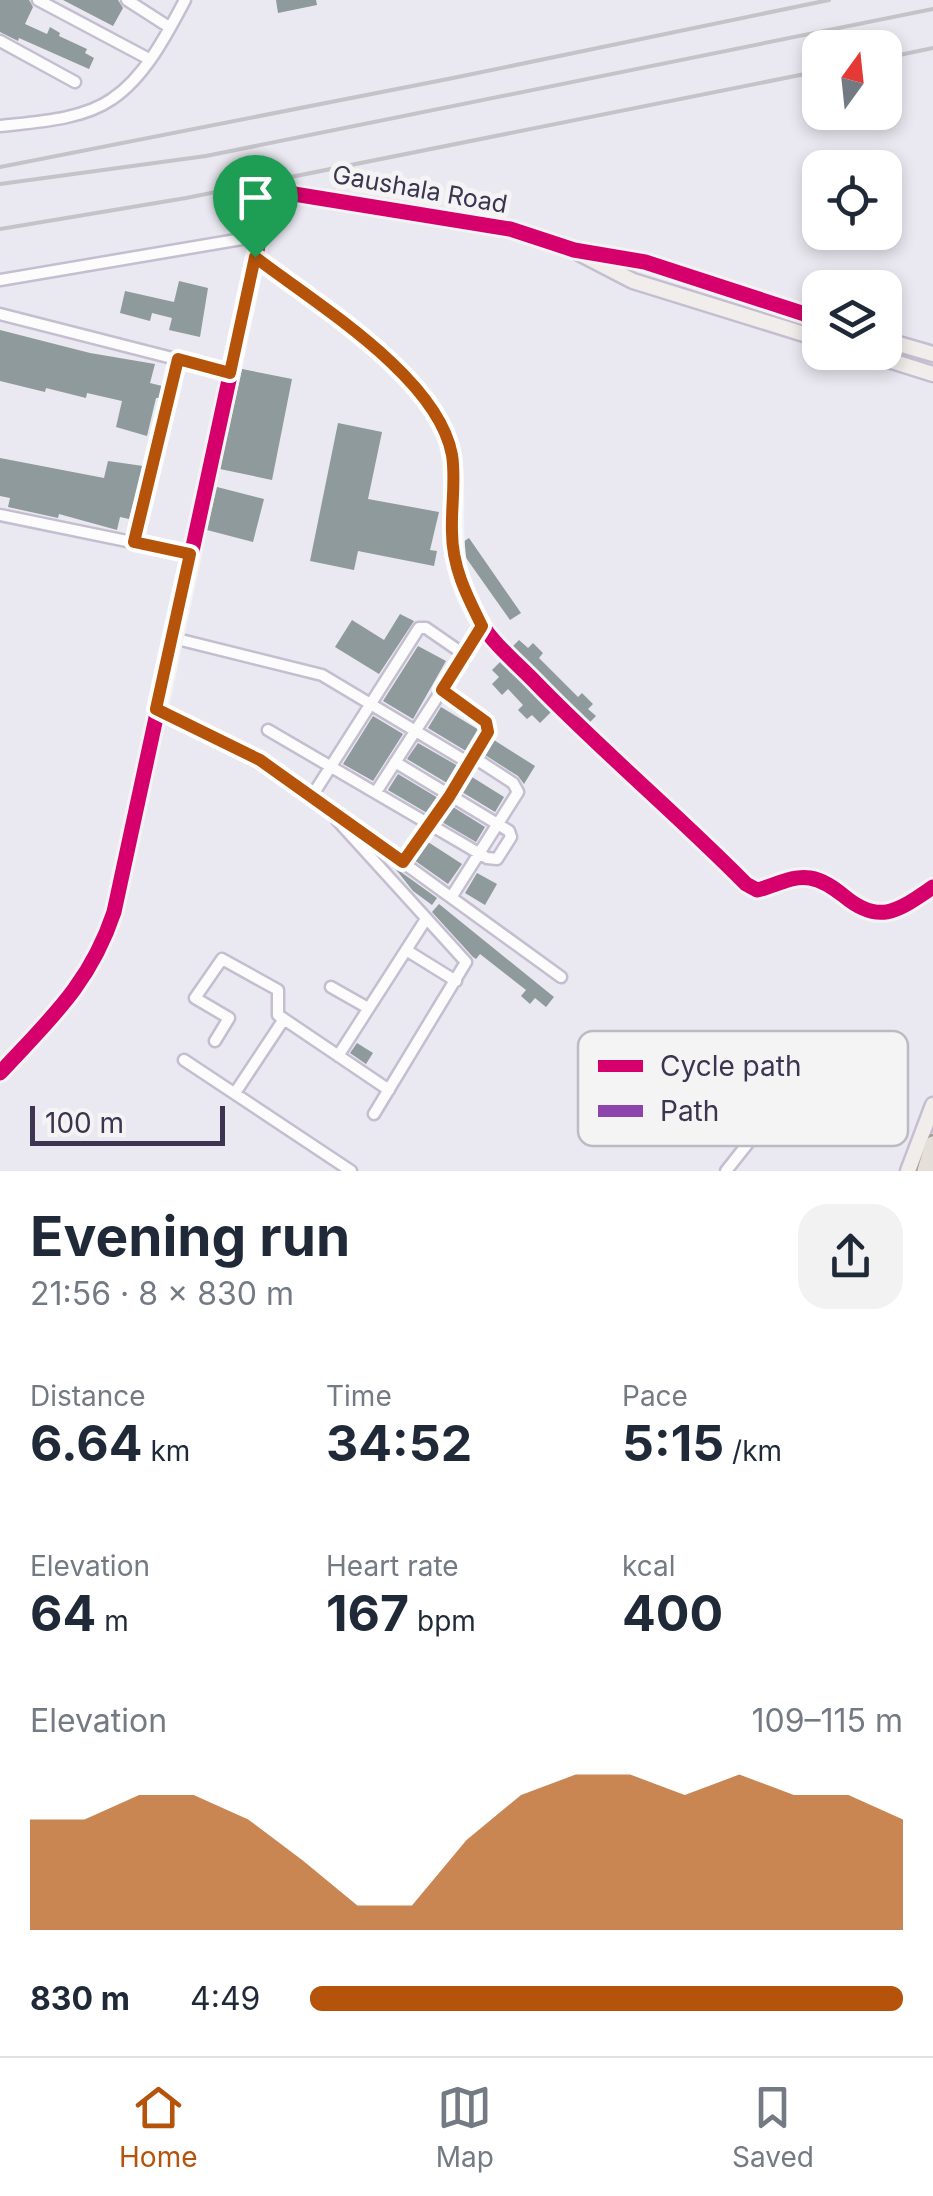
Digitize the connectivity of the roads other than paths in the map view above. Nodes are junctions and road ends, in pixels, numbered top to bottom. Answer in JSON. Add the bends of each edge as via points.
{"nodes":[{"id":1,"x":38,"y":0,"type":"edge"},
{"id":2,"x":127,"y":0,"type":"edge"},
{"id":3,"x":185,"y":0,"type":"edge"},
{"id":4,"x":169,"y":27,"type":"junction"},
{"id":5,"x":0,"y":41,"type":"edge"},
{"id":6,"x":149,"y":60,"type":"junction"},
{"id":7,"x":74,"y":82,"type":"dead end"},
{"id":8,"x":0,"y":126,"type":"edge"},
{"id":9,"x":260,"y":236,"type":"junction"},
{"id":10,"x":574,"y":250,"type":"junction"},
{"id":11,"x":255,"y":257,"type":"junction"},
{"id":12,"x":0,"y":280,"type":"edge"},
{"id":13,"x":802,"y":313,"type":"edge"},
{"id":14,"x":0,"y":314,"type":"edge"},
{"id":15,"x":802,"y":333,"type":"edge"},
{"id":16,"x":902,"y":345,"type":"edge"},
{"id":17,"x":933,"y":354,"type":"edge"},
{"id":18,"x":178,"y":359,"type":"junction"},
{"id":19,"x":902,"y":364,"type":"edge"},
{"id":20,"x":230,"y":373,"type":"junction"},
{"id":21,"x":933,"y":374,"type":"edge"},
{"id":22,"x":0,"y":515,"type":"edge"},
{"id":23,"x":134,"y":542,"type":"junction"},
{"id":24,"x":190,"y":554,"type":"junction"},
{"id":25,"x":482,"y":626,"type":"junction"},
{"id":26,"x":173,"y":638,"type":"junction"},
{"id":27,"x":465,"y":655,"type":"junction"},
{"id":28,"x":442,"y":690,"type":"junction"},
{"id":29,"x":370,"y":703,"type":"junction"},
{"id":30,"x":156,"y":709,"type":"junction"},
{"id":31,"x":268,"y":730,"type":"dead end"},
{"id":32,"x":415,"y":730,"type":"junction"},
{"id":33,"x":471,"y":760,"type":"junction"},
{"id":34,"x":395,"y":762,"type":"junction"},
{"id":35,"x":330,"y":766,"type":"junction"},
{"id":36,"x":376,"y":792,"type":"junction"},
{"id":37,"x":312,"y":796,"type":"junction"},
{"id":38,"x":449,"y":797,"type":"junction"},
{"id":39,"x":323,"y":805,"type":"junction"},
{"id":40,"x":500,"y":824,"type":"junction"},
{"id":41,"x":429,"y":825,"type":"junction"},
{"id":42,"x":479,"y":854,"type":"junction"},
{"id":43,"x":403,"y":862,"type":"junction"},
{"id":44,"x":933,"y":887,"type":"edge"},
{"id":45,"x":452,"y":896,"type":"junction"},
{"id":46,"x":426,"y":918,"type":"junction"},
{"id":47,"x":406,"y":950,"type":"junction"},
{"id":48,"x":560,"y":978,"type":"dead end"},
{"id":49,"x":456,"y":981,"type":"junction"},
{"id":50,"x":331,"y":987,"type":"dead end"},
{"id":51,"x":368,"y":1008,"type":"junction"},
{"id":52,"x":284,"y":1019,"type":"junction"},
{"id":53,"x":215,"y":1041,"type":"dead end"},
{"id":54,"x":338,"y":1056,"type":"junction"},
{"id":55,"x":184,"y":1060,"type":"dead end"},
{"id":56,"x":0,"y":1073,"type":"edge"},
{"id":57,"x":389,"y":1090,"type":"junction"},
{"id":58,"x":236,"y":1094,"type":"junction"},
{"id":59,"x":933,"y":1105,"type":"edge"},
{"id":60,"x":374,"y":1114,"type":"dead end"},
{"id":61,"x":933,"y":1144,"type":"edge"},
{"id":62,"x":746,"y":1146,"type":"edge"},
{"id":63,"x":352,"y":1171,"type":"edge"},
{"id":64,"x":726,"y":1171,"type":"edge"},
{"id":65,"x":908,"y":1171,"type":"edge"},
{"id":66,"x":925,"y":1171,"type":"edge"}],
"edges":[{"from":1,"to":6,"type":"street"},
{"from":2,"to":4,"type":"street"},
{"from":3,"to":4,"type":"street"},
{"from":4,"to":6,"type":"street"},
{"from":5,"to":7,"type":"street"},
{"from":6,"to":8,"type":"street","via":[[98,106]]},
{"from":9,"to":10,"type":"street","name":"Gaushala Road","via":[[267,204],[294,194],[510,230]]},
{"from":9,"to":11,"type":"street","name":"Gaushala Road"},
{"from":9,"to":12,"type":"street"},
{"from":10,"to":13,"type":"street","name":"Gaushala Road","via":[[645,262]]},
{"from":10,"to":15,"type":"street","via":[[633,281]]},
{"from":11,"to":20,"type":"street","name":"Gaushala Road"},
{"from":11,"to":25,"type":"street","via":[[382,354],[438,418],[452,460],[459,578]]},
{"from":14,"to":18,"type":"street"},
{"from":16,"to":17,"type":"street"},
{"from":18,"to":20,"type":"street"},
{"from":18,"to":23,"type":"street"},
{"from":19,"to":21,"type":"street"},
{"from":20,"to":24,"type":"street","name":"Gaushala Road"},
{"from":22,"to":23,"type":"street"},
{"from":23,"to":24,"type":"street"},
{"from":24,"to":26,"type":"street","name":"Gaushala Road"},
{"from":25,"to":27,"type":"street"},
{"from":25,"to":44,"type":"street","via":[[752,889],[812,878],[877,914]]},
{"from":26,"to":29,"type":"street","via":[[308,670]]},
{"from":26,"to":30,"type":"street","name":"Gaushala Road"},
{"from":27,"to":28,"type":"street"},
{"from":27,"to":29,"type":"street","via":[[419,628]]},
{"from":28,"to":32,"type":"street"},
{"from":28,"to":33,"type":"street","via":[[489,727]]},
{"from":29,"to":32,"type":"street"},
{"from":29,"to":35,"type":"street"},
{"from":30,"to":37,"type":"street","via":[[238,748]]},
{"from":30,"to":56,"type":"street","name":"Gaushala Road","via":[[105,940],[75,992]]},
{"from":31,"to":35,"type":"street"},
{"from":32,"to":33,"type":"street"},
{"from":32,"to":34,"type":"street"},
{"from":33,"to":38,"type":"street"},
{"from":33,"to":40,"type":"street","via":[[517,787]]},
{"from":34,"to":36,"type":"street"},
{"from":34,"to":38,"type":"street"},
{"from":35,"to":36,"type":"street"},
{"from":35,"to":37,"type":"street"},
{"from":36,"to":41,"type":"street"},
{"from":37,"to":39,"type":"street"},
{"from":38,"to":40,"type":"street"},
{"from":38,"to":41,"type":"street"},
{"from":39,"to":43,"type":"street"},
{"from":39,"to":46,"type":"street"},
{"from":40,"to":42,"type":"street"},
{"from":40,"to":42,"type":"street","via":[[511,837],[497,860]]},
{"from":41,"to":42,"type":"street"},
{"from":41,"to":43,"type":"street"},
{"from":42,"to":45,"type":"street"},
{"from":43,"to":45,"type":"street"},
{"from":45,"to":48,"type":"street"},
{"from":46,"to":47,"type":"street"},
{"from":46,"to":49,"type":"street","via":[[466,962]]},
{"from":47,"to":49,"type":"street"},
{"from":47,"to":51,"type":"street"},
{"from":49,"to":57,"type":"street"},
{"from":50,"to":51,"type":"street"},
{"from":51,"to":54,"type":"street"},
{"from":52,"to":53,"type":"street","via":[[278,1015],[278,990],[222,959],[195,998],[230,1018]]},
{"from":52,"to":54,"type":"street"},
{"from":52,"to":58,"type":"street"},
{"from":54,"to":57,"type":"street"},
{"from":55,"to":58,"type":"street"},
{"from":57,"to":60,"type":"street"},
{"from":58,"to":63,"type":"street"},
{"from":59,"to":65,"type":"street"},
{"from":61,"to":66,"type":"main road"},
{"from":62,"to":64,"type":"street"}]}
